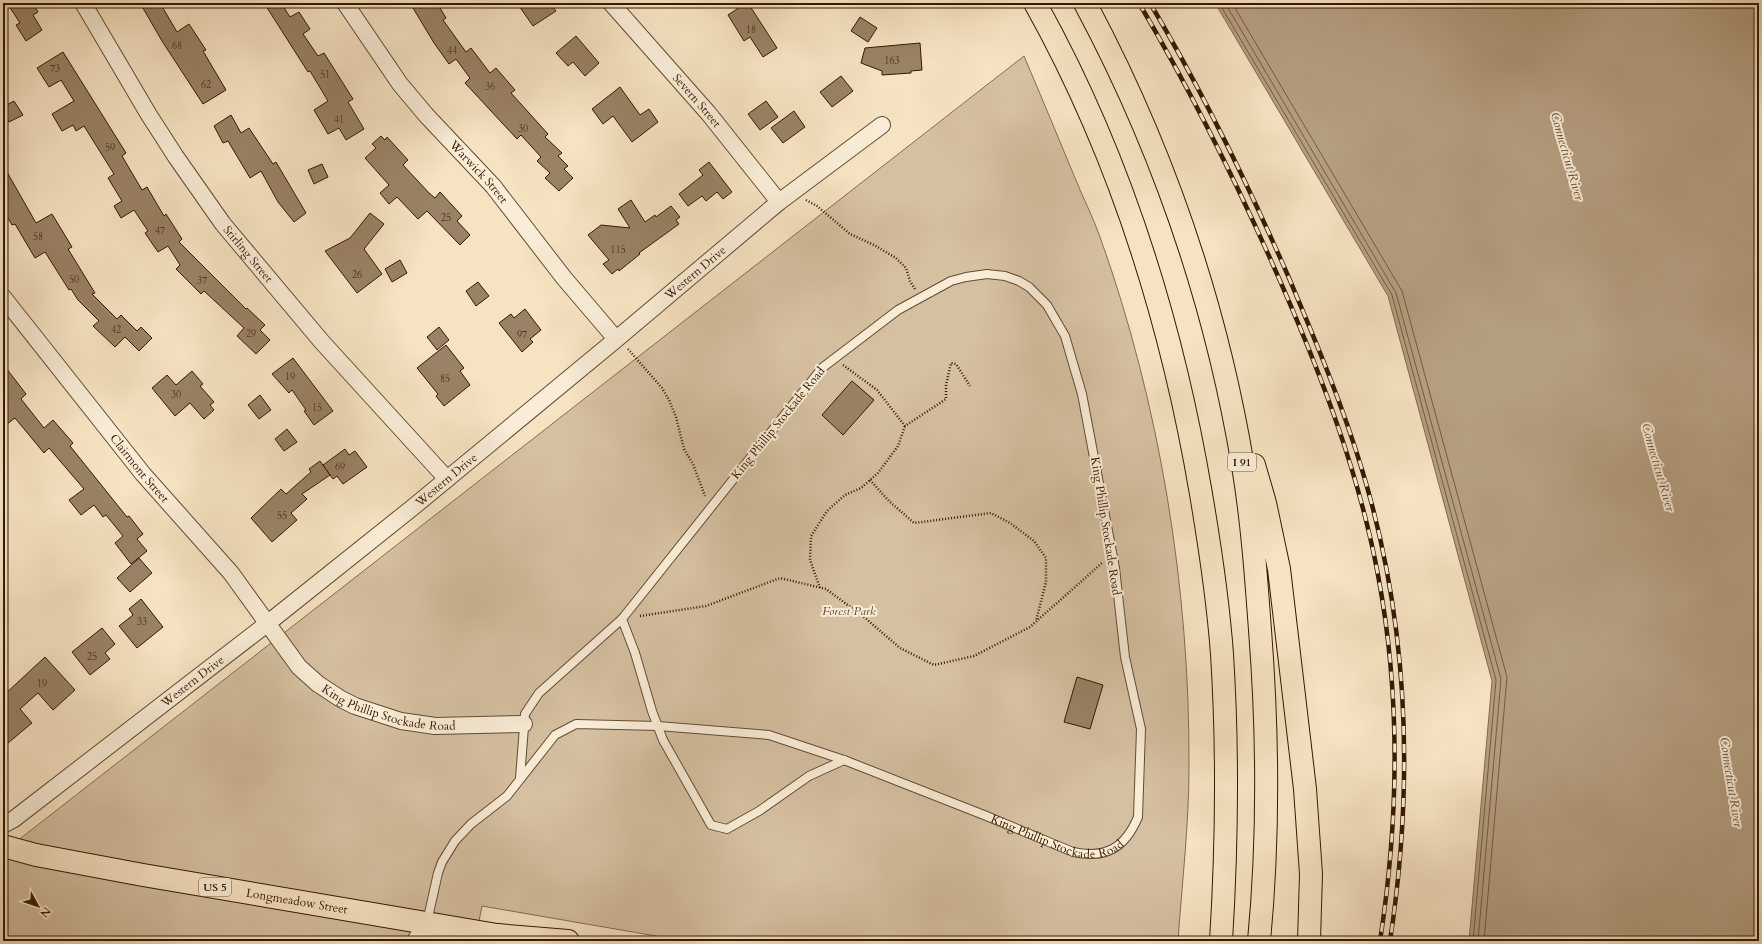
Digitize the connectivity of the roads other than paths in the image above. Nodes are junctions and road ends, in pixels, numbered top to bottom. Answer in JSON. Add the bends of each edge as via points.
{"nodes":[{"id":1,"x":83,"y":3,"type":"edge"},
{"id":2,"x":345,"y":3,"type":"edge"},
{"id":3,"x":611,"y":3,"type":"edge"},
{"id":4,"x":1035,"y":3,"type":"edge"},
{"id":5,"x":1085,"y":3,"type":"edge"},
{"id":6,"x":882,"y":124,"type":"dead end"},
{"id":7,"x":779,"y":202,"type":"junction"},
{"id":8,"x":3,"y":297,"type":"edge"},
{"id":9,"x":616,"y":340,"type":"junction"},
{"id":10,"x":1231,"y":405,"type":"junction"},
{"id":11,"x":447,"y":479,"type":"junction"},
{"id":12,"x":622,"y":619,"type":"junction"},
{"id":13,"x":268,"y":623,"type":"junction"},
{"id":14,"x":278,"y":637,"type":"joint"},
{"id":15,"x":524,"y":724,"type":"junction"},
{"id":16,"x":658,"y":726,"type":"junction"},
{"id":17,"x":844,"y":760,"type":"junction"},
{"id":18,"x":520,"y":778,"type":"junction"},
{"id":19,"x":3,"y":825,"type":"edge"},
{"id":20,"x":3,"y":846,"type":"edge"},
{"id":21,"x":431,"y":932,"type":"edge"},
{"id":22,"x":507,"y":938,"type":"edge"},
{"id":23,"x":415,"y":941,"type":"edge"},
{"id":24,"x":568,"y":941,"type":"edge"},
{"id":25,"x":1221,"y":941,"type":"edge"},
{"id":26,"x":1259,"y":941,"type":"edge"},
{"id":27,"x":1308,"y":941,"type":"edge"}],
"edges":[{"from":1,"to":11,"type":"street","name":"Stirling Street","via":[[149,115],[223,224],[322,342]]},
{"from":2,"to":9,"type":"street","name":"Warwick Street","via":[[400,84],[493,186]]},
{"from":3,"to":7,"type":"street","name":"Severn Street","via":[[709,114]]},
{"from":4,"to":25,"type":"main road","via":[[1067,62],[1114,168],[1154,290],[1186,410],[1208,531],[1222,652],[1226,781]]},
{"from":5,"to":10,"type":"main road","number":"I 91","via":[[1136,107],[1182,223],[1215,336]]},
{"from":6,"to":7,"type":"street","name":"Western Drive"},
{"from":7,"to":9,"type":"street","name":"Western Drive"},
{"from":8,"to":13,"type":"street","name":"Clairmont Street","via":[[143,474],[231,574]]},
{"from":9,"to":11,"type":"street","name":"Western Drive"},
{"from":10,"to":26,"type":"main road","number":"I 91","via":[[1252,529],[1262,655],[1267,777]]},
{"from":10,"to":27,"type":"main road","via":[[1255,469],[1279,569],[1308,818]]},
{"from":11,"to":13,"type":"street","name":"Western Drive"},
{"from":12,"to":15,"type":"lane","name":"King Phillip Stockade Road","via":[[539,693],[525,714]]},
{"from":12,"to":16,"type":"lane"},
{"from":12,"to":17,"type":"lane","name":"King Phillip Stockade Road","via":[[822,368],[898,310],[959,279],[987,274],[1005,276],[1029,287],[1047,305],[1065,336],[1082,394],[1112,554],[1125,657],[1141,729],[1138,817],[1130,834],[1116,849],[1094,855],[1073,852]]},
{"from":13,"to":14,"type":"street","name":"Clairmont Street"},
{"from":13,"to":19,"type":"street","name":"Western Drive"},
{"from":14,"to":15,"type":"street","name":"King Phillip Stockade Road","via":[[299,667],[318,684],[341,699],[369,712],[401,721],[435,726]]},
{"from":15,"to":18,"type":"lane","name":"King Phillip Stockade Road"},
{"from":16,"to":17,"type":"lane","name":"King Phillip Stockade Road","via":[[769,735]]},
{"from":16,"to":17,"type":"lane","via":[[663,740],[711,825],[728,829],[809,776]]},
{"from":16,"to":18,"type":"lane","name":"King Phillip Stockade Road","via":[[576,724],[555,735]]},
{"from":18,"to":21,"type":"lane","name":"King Phillip Stockade Road","via":[[507,796],[462,832],[448,851],[438,873]]},
{"from":20,"to":21,"type":"main road","name":"Longmeadow Street","number":"US 5"},
{"from":21,"to":22,"type":"main road","name":"Longmeadow Street","number":"US 5"},
{"from":21,"to":23,"type":"street"},
{"from":22,"to":24,"type":"main road","number":"US 5"}]}
